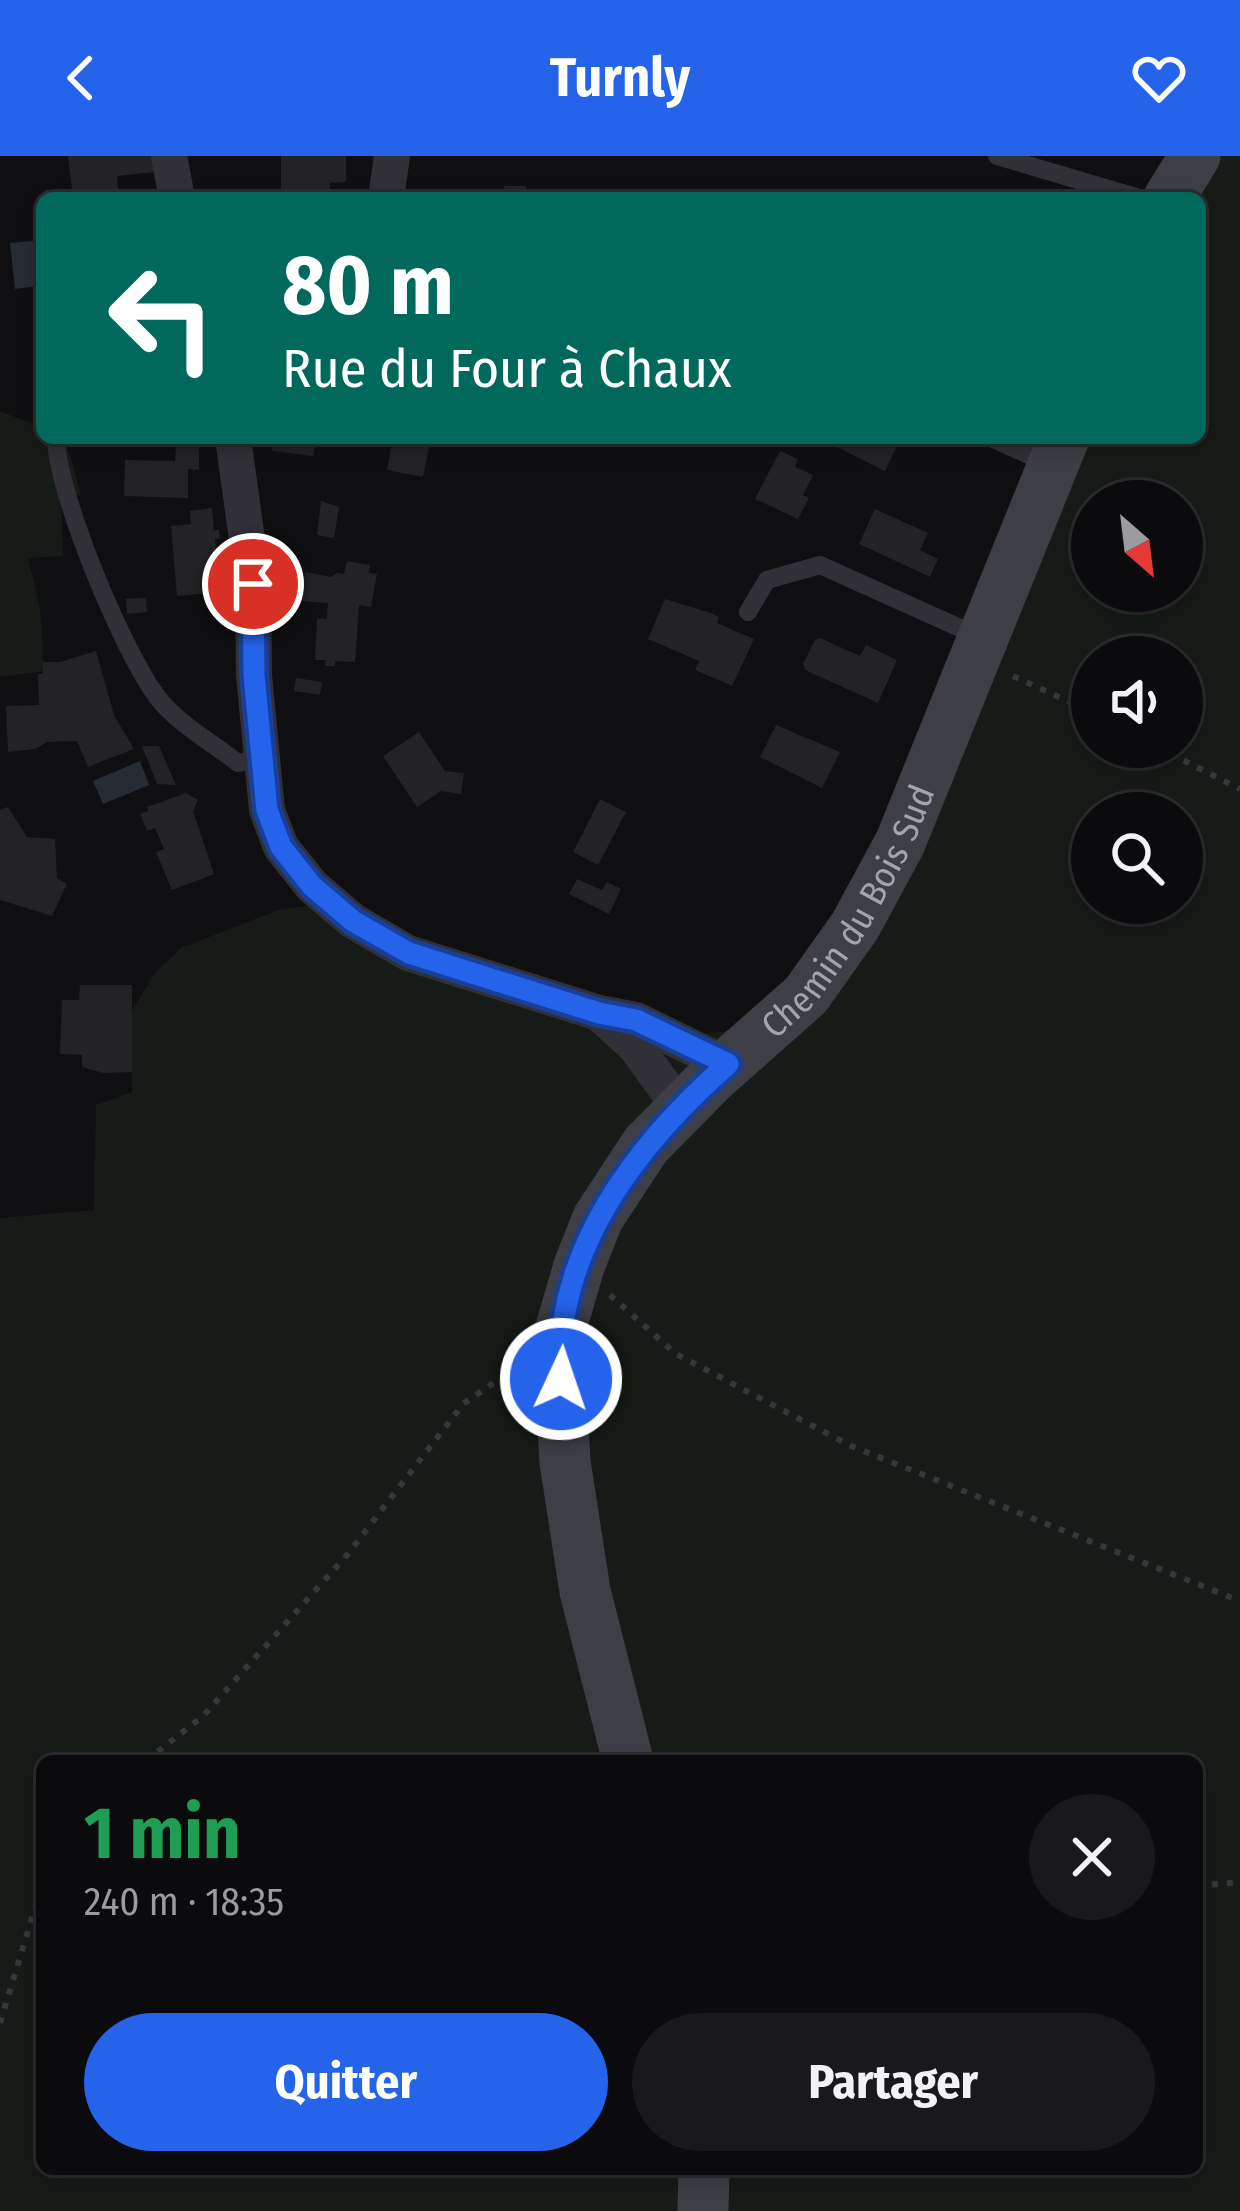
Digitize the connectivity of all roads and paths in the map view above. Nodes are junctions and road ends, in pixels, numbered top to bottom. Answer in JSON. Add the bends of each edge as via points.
{"nodes":[{"id":1,"x":169,"y":156,"type":"edge"},
{"id":2,"x":392,"y":156,"type":"edge"},
{"id":3,"x":997,"y":156,"type":"edge"},
{"id":4,"x":1195,"y":156,"type":"edge"},
{"id":5,"x":176,"y":192,"type":"edge"},
{"id":6,"x":387,"y":192,"type":"edge"},
{"id":7,"x":1119,"y":192,"type":"edge"},
{"id":8,"x":1173,"y":192,"type":"edge"},
{"id":9,"x":57,"y":444,"type":"edge"},
{"id":10,"x":234,"y":444,"type":"edge"},
{"id":11,"x":1021,"y":444,"type":"edge"},
{"id":12,"x":1059,"y":452,"type":"edge"},
{"id":13,"x":748,"y":612,"type":"dead end"},
{"id":14,"x":980,"y":650,"type":"junction"},
{"id":15,"x":1071,"y":700,"type":"edge"},
{"id":16,"x":261,"y":759,"type":"junction"},
{"id":17,"x":1198,"y":768,"type":"edge"},
{"id":18,"x":1240,"y":790,"type":"edge"},
{"id":19,"x":599,"y":1013,"type":"junction"},
{"id":20,"x":728,"y":1064,"type":"junction"},
{"id":21,"x":681,"y":1109,"type":"junction"},
{"id":22,"x":579,"y":1266,"type":"junction"},
{"id":23,"x":558,"y":1338,"type":"junction"},
{"id":24,"x":1240,"y":1601,"type":"edge"},
{"id":25,"x":154,"y":1755,"type":"edge"},
{"id":26,"x":626,"y":1755,"type":"edge"},
{"id":27,"x":1240,"y":1882,"type":"edge"},
{"id":28,"x":1203,"y":1885,"type":"edge"},
{"id":29,"x":36,"y":1905,"type":"edge"},
{"id":30,"x":0,"y":2023,"type":"edge"},
{"id":31,"x":704,"y":2175,"type":"edge"},
{"id":32,"x":703,"y":2211,"type":"edge"}],
"edges":[{"from":1,"to":5,"type":"street"},
{"from":2,"to":6,"type":"street"},
{"from":3,"to":7,"type":"lane"},
{"from":4,"to":8,"type":"street"},
{"from":9,"to":16,"type":"lane","via":[[78,526],[161,703],[238,763]]},
{"from":10,"to":16,"type":"street","via":[[253,584]]},
{"from":11,"to":12,"type":"lane"},
{"from":12,"to":14,"type":"street","name":"Chemin du Bois Sud"},
{"from":13,"to":14,"type":"lane","via":[[767,580],[820,566]]},
{"from":14,"to":15,"type":"path"},
{"from":14,"to":20,"type":"street","name":"Chemin du Bois Sud","via":[[900,843],[855,926],[806,995]]},
{"from":16,"to":19,"type":"street","via":[[281,847],[353,921],[409,953]]},
{"from":17,"to":18,"type":"path"},
{"from":19,"to":20,"type":"street","via":[[636,1020]]},
{"from":19,"to":21,"type":"street"},
{"from":20,"to":21,"type":"street","name":"Chemin du Bois Sud"},
{"from":21,"to":22,"type":"street","name":"Chemin du Bois Sud","via":[[646,1145],[598,1218]]},
{"from":22,"to":23,"type":"street","name":"Chemin du Bois Sud"},
{"from":22,"to":24,"type":"path","via":[[676,1354],[851,1446]]},
{"from":23,"to":25,"type":"path","via":[[463,1404],[347,1555],[203,1716]]},
{"from":23,"to":26,"type":"street","name":"Chemin du Bois Sud","via":[[585,1591]]},
{"from":27,"to":28,"type":"path"},
{"from":29,"to":30,"type":"path"},
{"from":31,"to":32,"type":"street"}]}
